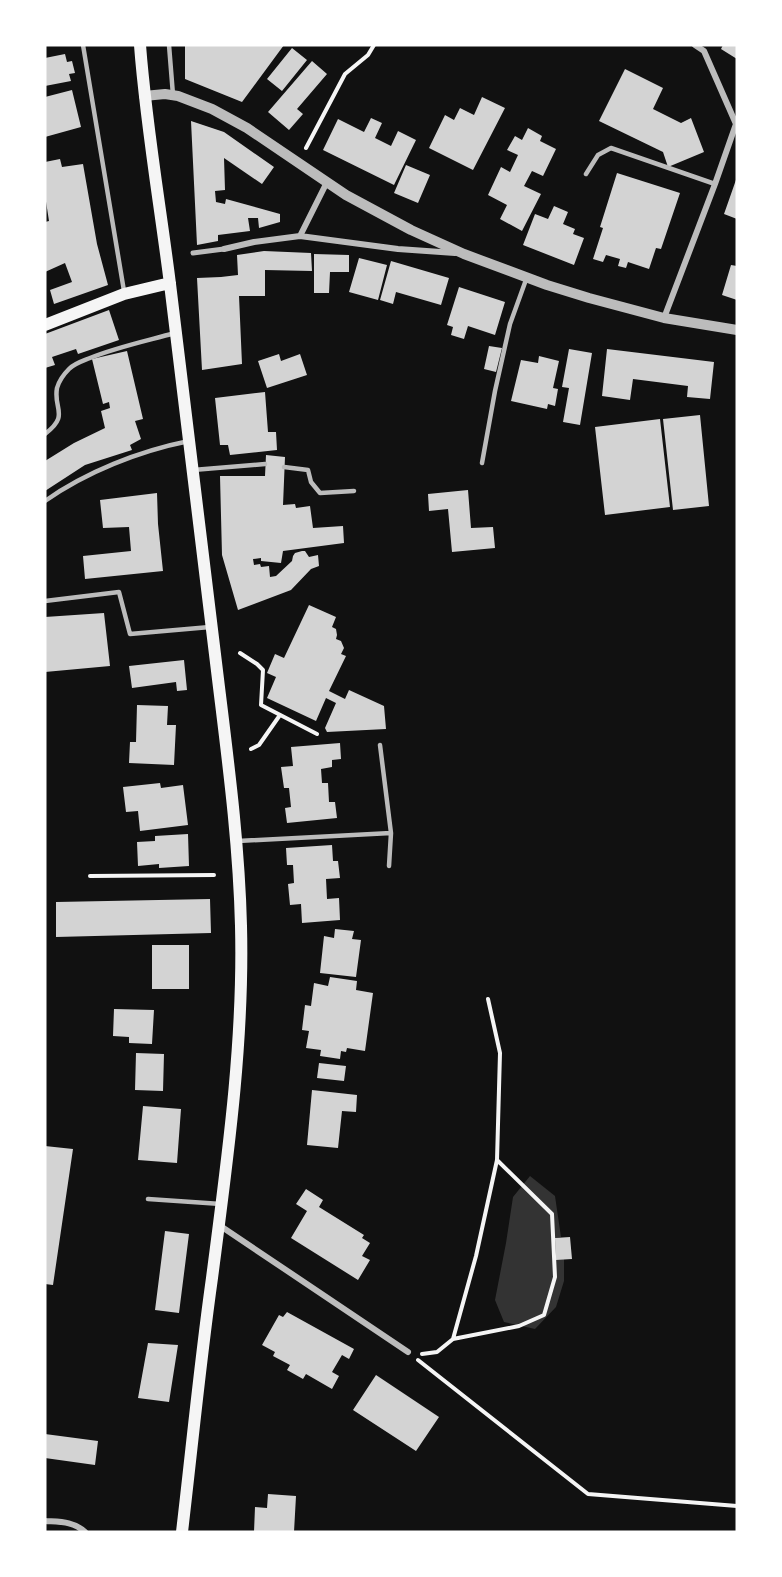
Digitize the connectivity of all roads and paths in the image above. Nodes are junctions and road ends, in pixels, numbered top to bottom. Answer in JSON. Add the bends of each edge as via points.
{"nodes":[{"id":1,"x":83,"y":45,"type":"edge"},
{"id":2,"x":140,"y":45,"type":"edge"},
{"id":3,"x":169,"y":45,"type":"edge"},
{"id":4,"x":374,"y":45,"type":"edge"},
{"id":5,"x":695,"y":45,"type":"edge"},
{"id":6,"x":173,"y":95,"type":"junction"},
{"id":7,"x":144,"y":96,"type":"junction"},
{"id":8,"x":299,"y":162,"type":"junction"},
{"id":9,"x":586,"y":174,"type":"dead end"},
{"id":10,"x":327,"y":182,"type":"junction"},
{"id":11,"x":715,"y":184,"type":"junction"},
{"id":12,"x":300,"y":236,"type":"junction"},
{"id":13,"x":224,"y":249,"type":"joint"},
{"id":14,"x":193,"y":253,"type":"dead end"},
{"id":15,"x":464,"y":254,"type":"junction"},
{"id":16,"x":527,"y":277,"type":"junction"},
{"id":17,"x":170,"y":283,"type":"junction"},
{"id":18,"x":124,"y":294,"type":"junction"},
{"id":19,"x":664,"y":318,"type":"junction"},
{"id":20,"x":45,"y":325,"type":"edge"},
{"id":21,"x":737,"y":330,"type":"edge"},
{"id":22,"x":175,"y":333,"type":"junction"},
{"id":23,"x":45,"y":434,"type":"edge"},
{"id":24,"x":189,"y":441,"type":"junction"},
{"id":25,"x":483,"y":463,"type":"dead end"},
{"id":26,"x":266,"y":464,"type":"dead end"},
{"id":27,"x":284,"y":466,"type":"dead end"},
{"id":28,"x":193,"y":471,"type":"junction"},
{"id":29,"x":354,"y":491,"type":"dead end"},
{"id":30,"x":45,"y":501,"type":"edge"},
{"id":31,"x":45,"y":601,"type":"edge"},
{"id":32,"x":212,"y":627,"type":"junction"},
{"id":33,"x":240,"y":653,"type":"dead end"},
{"id":34,"x":280,"y":715,"type":"junction"},
{"id":35,"x":317,"y":734,"type":"dead end"},
{"id":36,"x":380,"y":745,"type":"dead end"},
{"id":37,"x":251,"y":749,"type":"dead end"},
{"id":38,"x":391,"y":833,"type":"junction"},
{"id":39,"x":237,"y":842,"type":"junction"},
{"id":40,"x":389,"y":866,"type":"dead end"},
{"id":41,"x":214,"y":875,"type":"dead end"},
{"id":42,"x":90,"y":876,"type":"dead end"},
{"id":43,"x":488,"y":999,"type":"dead end"},
{"id":44,"x":497,"y":1160,"type":"junction"},
{"id":45,"x":148,"y":1199,"type":"dead end"},
{"id":46,"x":221,"y":1204,"type":"junction"},
{"id":47,"x":219,"y":1224,"type":"junction"},
{"id":48,"x":453,"y":1339,"type":"junction"},
{"id":49,"x":410,"y":1353,"type":"junction"},
{"id":50,"x":737,"y":1506,"type":"edge"},
{"id":51,"x":45,"y":1521,"type":"edge"},
{"id":52,"x":85,"y":1532,"type":"edge"},
{"id":53,"x":182,"y":1532,"type":"edge"}],
"edges":[{"from":1,"to":18,"type":"lane"},
{"from":2,"to":7,"type":"main road"},
{"from":3,"to":6,"type":"lane"},
{"from":4,"to":8,"type":"path","via":[[345,74]]},
{"from":5,"to":11,"type":"street","via":[[704,51],[736,124]]},
{"from":6,"to":7,"type":"street"},
{"from":6,"to":8,"type":"street","via":[[212,109]]},
{"from":7,"to":17,"type":"main road"},
{"from":8,"to":10,"type":"street"},
{"from":9,"to":11,"type":"lane","via":[[598,155],[611,148]]},
{"from":10,"to":12,"type":"street"},
{"from":10,"to":15,"type":"street","via":[[411,230]]},
{"from":11,"to":19,"type":"street"},
{"from":12,"to":13,"type":"street"},
{"from":12,"to":15,"type":"street"},
{"from":13,"to":14,"type":"street"},
{"from":15,"to":16,"type":"street"},
{"from":16,"to":19,"type":"street"},
{"from":16,"to":25,"type":"lane","via":[[510,324]]},
{"from":17,"to":18,"type":"main road"},
{"from":17,"to":22,"type":"main road"},
{"from":18,"to":20,"type":"main road"},
{"from":19,"to":21,"type":"street"},
{"from":22,"to":23,"type":"lane","via":[[106,352],[69,369],[58,385],[57,421]]},
{"from":22,"to":24,"type":"main road"},
{"from":24,"to":28,"type":"main road"},
{"from":24,"to":30,"type":"lane","via":[[163,446],[93,473]]},
{"from":26,"to":28,"type":"lane"},
{"from":27,"to":29,"type":"lane","via":[[308,470],[320,493]]},
{"from":28,"to":32,"type":"main road"},
{"from":31,"to":32,"type":"lane","via":[[119,592],[130,634]]},
{"from":32,"to":39,"type":"main road"},
{"from":33,"to":34,"type":"path","via":[[263,670],[261,705]]},
{"from":34,"to":35,"type":"path"},
{"from":34,"to":37,"type":"path","via":[[259,745]]},
{"from":36,"to":38,"type":"lane"},
{"from":38,"to":39,"type":"lane"},
{"from":38,"to":40,"type":"lane"},
{"from":39,"to":46,"type":"main road","via":[[240,997]]},
{"from":41,"to":42,"type":"path"},
{"from":43,"to":44,"type":"path","via":[[500,1053]]},
{"from":44,"to":48,"type":"path"},
{"from":44,"to":48,"type":"path","via":[[552,1214],[555,1277],[544,1314],[519,1326]]},
{"from":45,"to":46,"type":"lane"},
{"from":46,"to":47,"type":"main road"},
{"from":47,"to":49,"type":"street"},
{"from":47,"to":53,"type":"main road"},
{"from":48,"to":49,"type":"path","via":[[437,1352]]},
{"from":49,"to":50,"type":"path","via":[[588,1494]]},
{"from":51,"to":52,"type":"street","via":[[69,1523]]}]}
